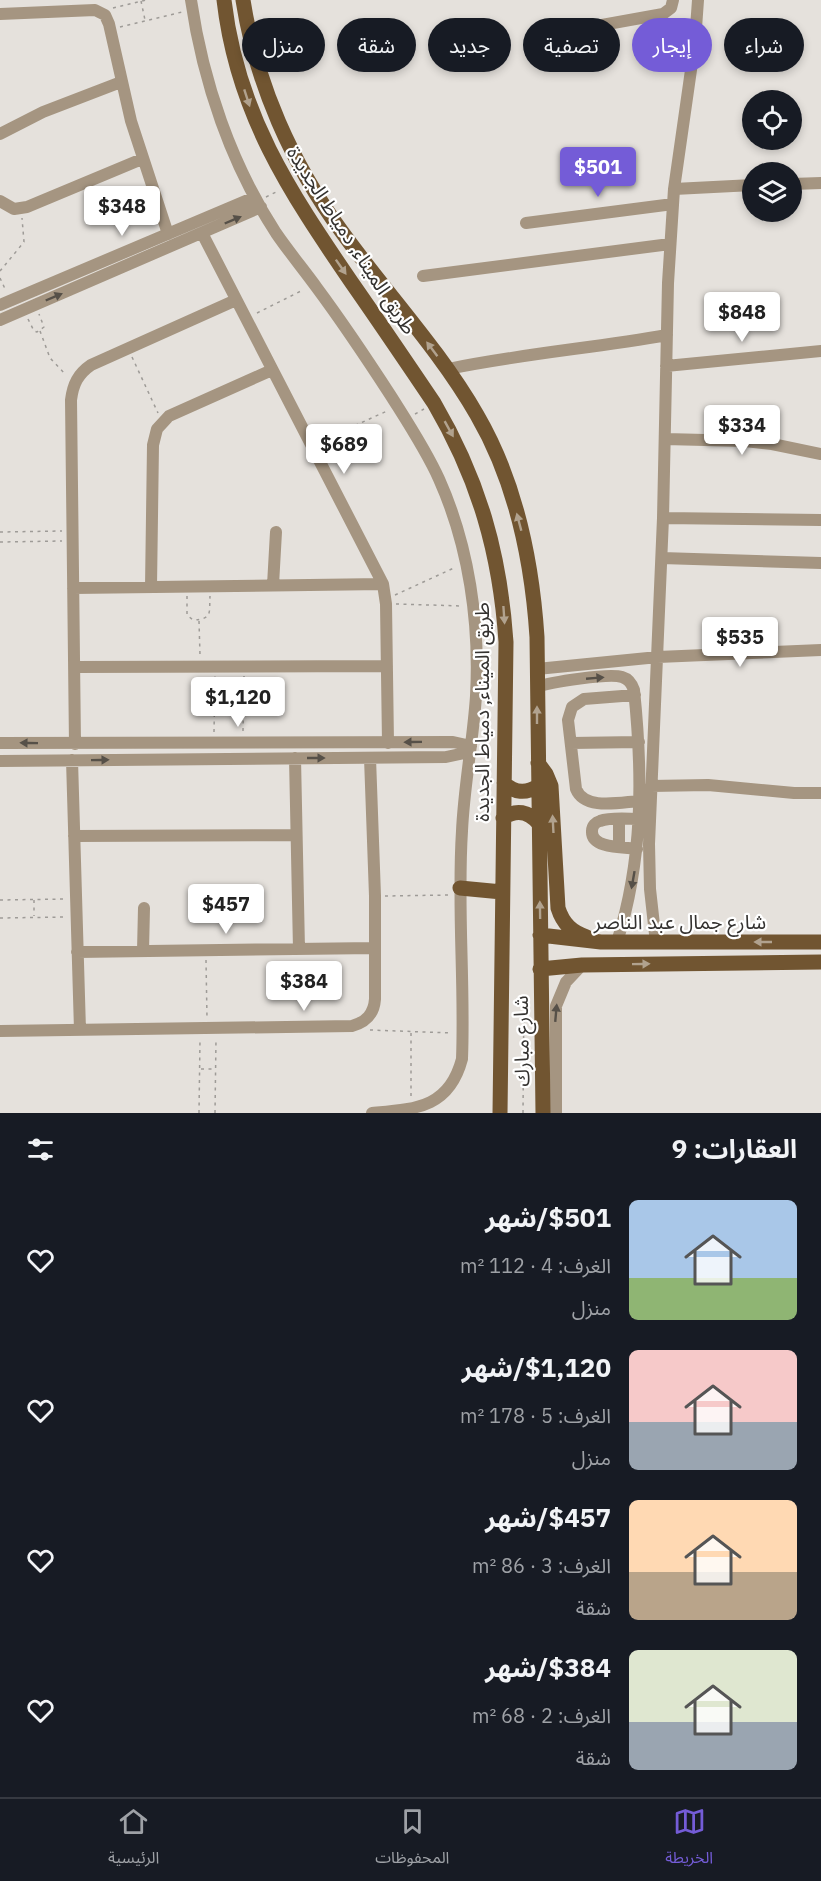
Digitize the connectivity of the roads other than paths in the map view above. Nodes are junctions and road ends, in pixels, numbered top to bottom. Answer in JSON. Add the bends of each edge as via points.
{"nodes":[{"id":1,"x":224,"y":0,"type":"edge"},
{"id":2,"x":243,"y":0,"type":"edge"},
{"id":3,"x":673,"y":0,"type":"edge"},
{"id":4,"x":698,"y":0,"type":"edge"},
{"id":5,"x":192,"y":5,"type":"edge"},
{"id":6,"x":0,"y":14,"type":"edge"},
{"id":7,"x":620,"y":22,"type":"edge"},
{"id":8,"x":121,"y":82,"type":"junction"},
{"id":9,"x":0,"y":134,"type":"edge"},
{"id":10,"x":142,"y":159,"type":"junction"},
{"id":11,"x":821,"y":183,"type":"edge"},
{"id":12,"x":802,"y":184,"type":"edge"},
{"id":13,"x":742,"y":186,"type":"edge"},
{"id":14,"x":674,"y":189,"type":"junction"},
{"id":15,"x":0,"y":201,"type":"edge"},
{"id":16,"x":258,"y":202,"type":"junction"},
{"id":17,"x":673,"y":204,"type":"junction"},
{"id":18,"x":526,"y":223,"type":"dead end"},
{"id":19,"x":202,"y":233,"type":"junction"},
{"id":20,"x":168,"y":234,"type":"junction"},
{"id":21,"x":670,"y":244,"type":"junction"},
{"id":22,"x":423,"y":276,"type":"dead end"},
{"id":23,"x":236,"y":300,"type":"junction"},
{"id":24,"x":5,"y":302,"type":"edge"},
{"id":25,"x":0,"y":320,"type":"edge"},
{"id":26,"x":667,"y":335,"type":"junction"},
{"id":27,"x":821,"y":351,"type":"edge"},
{"id":28,"x":666,"y":366,"type":"junction"},
{"id":29,"x":448,"y":369,"type":"junction"},
{"id":30,"x":272,"y":370,"type":"junction"},
{"id":31,"x":665,"y":439,"type":"junction"},
{"id":32,"x":821,"y":454,"type":"edge"},
{"id":33,"x":663,"y":518,"type":"junction"},
{"id":34,"x":821,"y":520,"type":"edge"},
{"id":35,"x":276,"y":532,"type":"dead end"},
{"id":36,"x":662,"y":558,"type":"junction"},
{"id":37,"x":821,"y":563,"type":"edge"},
{"id":38,"x":383,"y":584,"type":"junction"},
{"id":39,"x":273,"y":585,"type":"junction"},
{"id":40,"x":151,"y":587,"type":"junction"},
{"id":41,"x":73,"y":588,"type":"junction"},
{"id":42,"x":821,"y":650,"type":"edge"},
{"id":43,"x":658,"y":657,"type":"junction"},
{"id":44,"x":387,"y":666,"type":"junction"},
{"id":45,"x":74,"y":667,"type":"junction"},
{"id":46,"x":537,"y":669,"type":"junction"},
{"id":47,"x":537,"y":687,"type":"junction"},
{"id":48,"x":635,"y":695,"type":"junction"},
{"id":49,"x":388,"y":742,"type":"junction"},
{"id":50,"x":639,"y":742,"type":"junction"},
{"id":51,"x":0,"y":743,"type":"edge"},
{"id":52,"x":571,"y":743,"type":"junction"},
{"id":53,"x":75,"y":744,"type":"junction"},
{"id":54,"x":471,"y":746,"type":"junction"},
{"id":55,"x":295,"y":758,"type":"junction"},
{"id":56,"x":370,"y":758,"type":"junction"},
{"id":57,"x":72,"y":760,"type":"junction"},
{"id":58,"x":0,"y":761,"type":"edge"},
{"id":59,"x":538,"y":763,"type":"junction"},
{"id":60,"x":504,"y":783,"type":"junction"},
{"id":61,"x":538,"y":786,"type":"junction"},
{"id":62,"x":651,"y":786,"type":"junction"},
{"id":63,"x":821,"y":793,"type":"edge"},
{"id":64,"x":640,"y":801,"type":"junction"},
{"id":65,"x":503,"y":818,"type":"junction"},
{"id":66,"x":639,"y":819,"type":"junction"},
{"id":67,"x":619,"y":820,"type":"junction"},
{"id":68,"x":538,"y":824,"type":"junction"},
{"id":69,"x":74,"y":836,"type":"junction"},
{"id":70,"x":296,"y":836,"type":"junction"},
{"id":71,"x":619,"y":847,"type":"junction"},
{"id":72,"x":637,"y":849,"type":"junction"},
{"id":73,"x":460,"y":891,"type":"junction"},
{"id":74,"x":502,"y":892,"type":"junction"},
{"id":75,"x":144,"y":908,"type":"dead end"},
{"id":76,"x":540,"y":935,"type":"junction"},
{"id":77,"x":581,"y":941,"type":"junction"},
{"id":78,"x":601,"y":942,"type":"junction"},
{"id":79,"x":617,"y":942,"type":"junction"},
{"id":80,"x":656,"y":942,"type":"junction"},
{"id":81,"x":821,"y":942,"type":"edge"},
{"id":82,"x":375,"y":948,"type":"junction"},
{"id":83,"x":299,"y":949,"type":"junction"},
{"id":84,"x":143,"y":951,"type":"junction"},
{"id":85,"x":77,"y":952,"type":"junction"},
{"id":86,"x":821,"y":962,"type":"edge"},
{"id":87,"x":582,"y":965,"type":"junction"},
{"id":88,"x":540,"y":969,"type":"junction"},
{"id":89,"x":80,"y":1030,"type":"junction"},
{"id":90,"x":0,"y":1031,"type":"edge"},
{"id":91,"x":549,"y":1045,"type":"junction"},
{"id":92,"x":500,"y":1105,"type":"edge"},
{"id":93,"x":372,"y":1113,"type":"edge"},
{"id":94,"x":492,"y":1113,"type":"edge"},
{"id":95,"x":543,"y":1113,"type":"edge"},
{"id":96,"x":556,"y":1113,"type":"edge"}],
"edges":[{"from":1,"to":60,"type":"main road","name":"طريق الميناء, دمياط الجديدة","one_way":true,"via":[[236,65],[271,156],[323,241],[434,403],[468,467],[499,570],[506,642]]},
{"from":29,"to":2,"type":"main road","name":"طريق الميناء, دمياط الجديدة","one_way":true,"via":[[341,232],[291,150],[260,73]]},
{"from":3,"to":7,"type":"street","via":[[671,8],[663,14]]},
{"from":4,"to":14,"type":"street"},
{"from":5,"to":16,"type":"street","via":[[223,127]]},
{"from":6,"to":8,"type":"street","via":[[100,12],[107,19]]},
{"from":8,"to":9,"type":"street","via":[[42,112]]},
{"from":8,"to":10,"type":"street"},
{"from":10,"to":15,"type":"street","via":[[21,209]]},
{"from":10,"to":20,"type":"street"},
{"from":11,"to":12,"type":"street"},
{"from":13,"to":14,"type":"street"},
{"from":14,"to":17,"type":"street"},
{"from":19,"to":16,"type":"street","one_way":true},
{"from":16,"to":20,"type":"street"},
{"from":16,"to":54,"type":"street","via":[[407,419],[440,480],[466,562],[473,607],[477,663]]},
{"from":17,"to":18,"type":"street"},
{"from":17,"to":21,"type":"street"},
{"from":19,"to":23,"type":"street"},
{"from":25,"to":19,"type":"street","one_way":true},
{"from":20,"to":24,"type":"street"},
{"from":21,"to":22,"type":"street"},
{"from":21,"to":26,"type":"street"},
{"from":23,"to":30,"type":"street"},
{"from":23,"to":41,"type":"street","via":[[91,365],[74,383]]},
{"from":26,"to":28,"type":"street"},
{"from":26,"to":29,"type":"street"},
{"from":27,"to":28,"type":"street"},
{"from":28,"to":31,"type":"street"},
{"from":46,"to":29,"type":"main road","name":"طريق الميناء, دمياط الجديدة","one_way":true,"via":[[535,599],[509,486],[478,416]]},
{"from":30,"to":38,"type":"street"},
{"from":30,"to":40,"type":"street","via":[[169,416],[157,429],[153,445]]},
{"from":31,"to":32,"type":"street","via":[[745,441]]},
{"from":31,"to":33,"type":"street"},
{"from":33,"to":34,"type":"street"},
{"from":33,"to":36,"type":"street"},
{"from":35,"to":39,"type":"street"},
{"from":36,"to":37,"type":"street"},
{"from":36,"to":43,"type":"street"},
{"from":38,"to":39,"type":"street"},
{"from":38,"to":44,"type":"street"},
{"from":39,"to":40,"type":"street"},
{"from":40,"to":41,"type":"street"},
{"from":41,"to":45,"type":"street"},
{"from":42,"to":43,"type":"street"},
{"from":43,"to":46,"type":"street"},
{"from":43,"to":62,"type":"street"},
{"from":44,"to":45,"type":"street"},
{"from":44,"to":49,"type":"street"},
{"from":45,"to":53,"type":"street"},
{"from":46,"to":47,"type":"main road","name":"طريق الميناء, دمياط الجديدة"},
{"from":47,"to":48,"type":"street","one_way":true,"via":[[618,676],[630,682]]},
{"from":59,"to":47,"type":"main road","name":"طريق الميناء, دمياط الجديدة","one_way":true},
{"from":48,"to":50,"type":"street"},
{"from":48,"to":52,"type":"street","via":[[576,703],[568,715]]},
{"from":49,"to":53,"type":"street"},
{"from":54,"to":49,"type":"street","one_way":true,"via":[[453,742]]},
{"from":50,"to":52,"type":"street"},
{"from":50,"to":64,"type":"street"},
{"from":53,"to":51,"type":"street","one_way":true},
{"from":52,"to":64,"type":"street","via":[[576,789],[583,800]]},
{"from":54,"to":56,"type":"street","via":[[453,756]]},
{"from":54,"to":73,"type":"street"},
{"from":55,"to":56,"type":"street","one_way":true},
{"from":57,"to":55,"type":"street","one_way":true},
{"from":55,"to":70,"type":"street"},
{"from":56,"to":82,"type":"street"},
{"from":57,"to":58,"type":"street"},
{"from":57,"to":69,"type":"street"},
{"from":59,"to":61,"type":"main road","name":"طريق الميناء, دمياط الجديدة"},
{"from":78,"to":59,"type":"main road","one_way":true,"via":[[572,930],[560,915],[551,786]]},
{"from":60,"to":61,"type":"main road","via":[[517,791]]},
{"from":60,"to":65,"type":"main road","name":"طريق الميناء, دمياط الجديدة"},
{"from":61,"to":68,"type":"main road","name":"طريق الميناء, دمياط الجديدة"},
{"from":62,"to":63,"type":"street","via":[[708,784]]},
{"from":62,"to":80,"type":"street","via":[[650,868]]},
{"from":64,"to":66,"type":"street"},
{"from":65,"to":68,"type":"main road","via":[[519,812],[530,815]]},
{"from":65,"to":74,"type":"main road","name":"طريق الميناء, دمياط الجديدة"},
{"from":66,"to":67,"type":"street"},
{"from":66,"to":72,"type":"street"},
{"from":67,"to":71,"type":"street"},
{"from":67,"to":71,"type":"street","via":[[598,822],[592,831],[600,844]]},
{"from":76,"to":68,"type":"main road","name":"طريق الميناء, دمياط الجديدة","one_way":true},
{"from":69,"to":70,"type":"street"},
{"from":69,"to":85,"type":"street"},
{"from":70,"to":83,"type":"street"},
{"from":71,"to":72,"type":"street"},
{"from":72,"to":79,"type":"street","one_way":true,"via":[[630,896]]},
{"from":73,"to":74,"type":"main road"},
{"from":73,"to":93,"type":"street","via":[[462,1059],[453,1083],[435,1101],[411,1110]]},
{"from":74,"to":92,"type":"main road","name":"طريق الميناء, دمياط الجديدة"},
{"from":75,"to":84,"type":"street"},
{"from":76,"to":77,"type":"main road","name":"شارع جمال عبد الناصر"},
{"from":76,"to":88,"type":"main road","name":"طريق الميناء, دمياط الجديدة"},
{"from":77,"to":78,"type":"main road","name":"شارع جمال عبد الناصر"},
{"from":77,"to":87,"type":"main road","via":[[572,954]]},
{"from":78,"to":79,"type":"main road","name":"شارع جمال عبد الناصر"},
{"from":79,"to":80,"type":"main road","name":"شارع جمال عبد الناصر"},
{"from":81,"to":80,"type":"main road","name":"شارع جمال عبد الناصر","one_way":true},
{"from":82,"to":83,"type":"street"},
{"from":82,"to":89,"type":"street","via":[[374,1006],[362,1022],[352,1026]]},
{"from":83,"to":84,"type":"street"},
{"from":84,"to":85,"type":"street"},
{"from":85,"to":89,"type":"street"},
{"from":87,"to":86,"type":"main road","one_way":true},
{"from":87,"to":88,"type":"main road"},
{"from":91,"to":87,"type":"street","one_way":true,"via":[[558,997]]},
{"from":88,"to":91,"type":"main road","name":"شارع مبارك"},
{"from":89,"to":90,"type":"street"},
{"from":91,"to":95,"type":"main road","name":"شارع مبارك"},
{"from":91,"to":96,"type":"street"},
{"from":92,"to":94,"type":"main road"}]}
